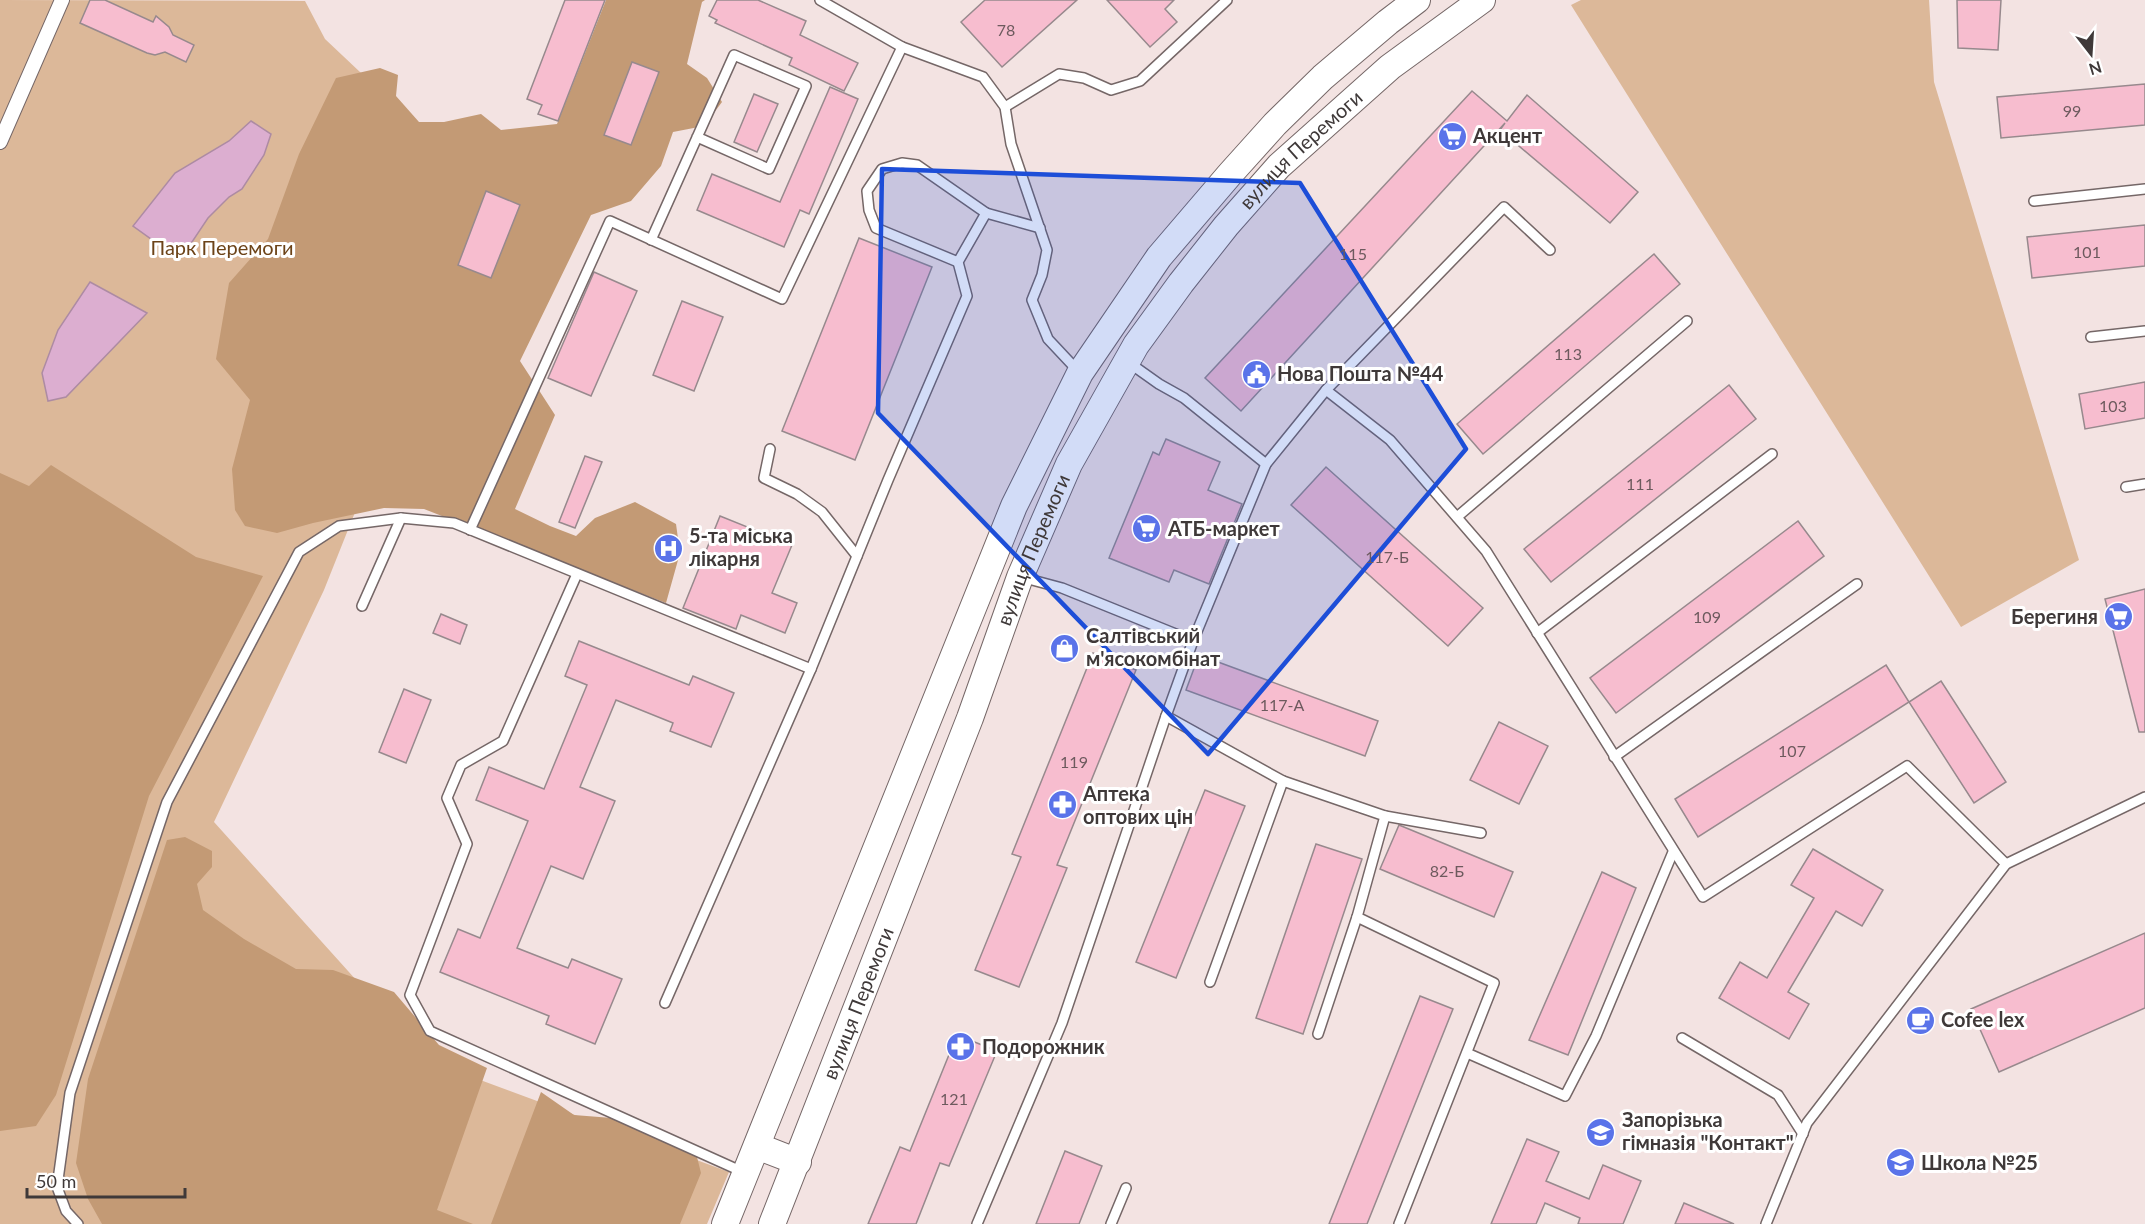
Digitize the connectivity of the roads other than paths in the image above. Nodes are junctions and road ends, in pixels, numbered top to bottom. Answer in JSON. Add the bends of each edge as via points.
{"nodes":[{"id":1,"x":62,"y":0,"type":"edge"},
{"id":2,"x":820,"y":0,"type":"edge"},
{"id":3,"x":1227,"y":0,"type":"edge"},
{"id":4,"x":1416,"y":0,"type":"edge"},
{"id":5,"x":1482,"y":0,"type":"edge"},
{"id":6,"x":902,"y":47,"type":"junction"},
{"id":7,"x":1005,"y":107,"type":"junction"},
{"id":8,"x":697,"y":137,"type":"junction"},
{"id":9,"x":0,"y":142,"type":"edge"},
{"id":10,"x":2145,"y":189,"type":"edge"},
{"id":11,"x":2034,"y":201,"type":"dead end"},
{"id":12,"x":986,"y":213,"type":"junction"},
{"id":13,"x":1040,"y":228,"type":"junction"},
{"id":14,"x":651,"y":240,"type":"junction"},
{"id":15,"x":1550,"y":250,"type":"dead end"},
{"id":16,"x":958,"y":262,"type":"junction"},
{"id":17,"x":1687,"y":321,"type":"dead end"},
{"id":18,"x":2145,"y":331,"type":"edge"},
{"id":19,"x":2091,"y":337,"type":"dead end"},
{"id":20,"x":1127,"y":361,"type":"junction"},
{"id":21,"x":1080,"y":373,"type":"junction"},
{"id":22,"x":1326,"y":390,"type":"junction"},
{"id":23,"x":770,"y":449,"type":"dead end"},
{"id":24,"x":1772,"y":454,"type":"dead end"},
{"id":25,"x":1266,"y":464,"type":"junction"},
{"id":26,"x":2145,"y":484,"type":"edge"},
{"id":27,"x":2126,"y":487,"type":"dead end"},
{"id":28,"x":1457,"y":517,"type":"junction"},
{"id":29,"x":401,"y":518,"type":"junction"},
{"id":30,"x":470,"y":530,"type":"junction"},
{"id":31,"x":857,"y":556,"type":"junction"},
{"id":32,"x":576,"y":574,"type":"junction"},
{"id":33,"x":1020,"y":577,"type":"junction"},
{"id":34,"x":1857,"y":584,"type":"dead end"},
{"id":35,"x":362,"y":606,"type":"dead end"},
{"id":36,"x":1537,"y":633,"type":"junction"},
{"id":37,"x":1193,"y":641,"type":"junction"},
{"id":38,"x":811,"y":669,"type":"junction"},
{"id":39,"x":1166,"y":716,"type":"junction"},
{"id":40,"x":1614,"y":757,"type":"junction"},
{"id":41,"x":1282,"y":781,"type":"junction"},
{"id":42,"x":2145,"y":797,"type":"edge"},
{"id":43,"x":1385,"y":816,"type":"junction"},
{"id":44,"x":1481,"y":833,"type":"dead end"},
{"id":45,"x":1673,"y":852,"type":"junction"},
{"id":46,"x":2007,"y":864,"type":"junction"},
{"id":47,"x":1357,"y":917,"type":"junction"},
{"id":48,"x":1210,"y":982,"type":"dead end"},
{"id":49,"x":665,"y":1003,"type":"dead end"},
{"id":50,"x":1318,"y":1034,"type":"dead end"},
{"id":51,"x":1682,"y":1038,"type":"dead end"},
{"id":52,"x":1467,"y":1053,"type":"junction"},
{"id":53,"x":1803,"y":1134,"type":"junction"},
{"id":54,"x":757,"y":1146,"type":"junction"},
{"id":55,"x":798,"y":1162,"type":"junction"},
{"id":56,"x":745,"y":1173,"type":"junction"},
{"id":57,"x":1126,"y":1188,"type":"dead end"},
{"id":58,"x":78,"y":1224,"type":"edge"},
{"id":59,"x":725,"y":1224,"type":"edge"},
{"id":60,"x":772,"y":1224,"type":"edge"},
{"id":61,"x":977,"y":1224,"type":"edge"},
{"id":62,"x":1111,"y":1224,"type":"edge"},
{"id":63,"x":1399,"y":1224,"type":"edge"},
{"id":64,"x":1766,"y":1224,"type":"edge"}],
"edges":[{"from":1,"to":9,"type":"street"},
{"from":2,"to":6,"type":"lane"},
{"from":3,"to":7,"type":"lane","via":[[1140,81],[1111,90],[1084,78],[1059,74]]},
{"from":4,"to":21,"type":"main road","name":"вулиця Перемоги","via":[[1323,77],[1237,165],[1159,257]]},
{"from":5,"to":20,"type":"main road","name":"вулиця Перемоги","via":[[1390,67],[1279,166],[1187,275]]},
{"from":6,"to":7,"type":"lane","via":[[983,77]]},
{"from":6,"to":14,"type":"lane","via":[[782,299]]},
{"from":7,"to":13,"type":"lane","via":[[1011,144]]},
{"from":8,"to":8,"type":"lane","via":[[734,54],[806,86],[769,169]]},
{"from":8,"to":14,"type":"lane"},
{"from":10,"to":11,"type":"lane"},
{"from":12,"to":13,"type":"lane"},
{"from":12,"to":16,"type":"lane"},
{"from":12,"to":16,"type":"lane","via":[[917,165],[902,163],[882,170],[867,191],[876,228]]},
{"from":13,"to":21,"type":"lane","via":[[1047,250],[1032,300],[1048,339]]},
{"from":14,"to":30,"type":"lane","via":[[610,221]]},
{"from":15,"to":22,"type":"lane","via":[[1504,207]]},
{"from":16,"to":31,"type":"lane","via":[[967,297]]},
{"from":17,"to":28,"type":"lane"},
{"from":18,"to":19,"type":"lane"},
{"from":20,"to":25,"type":"lane","via":[[1184,398]]},
{"from":20,"to":33,"type":"main road","name":"вулиця Перемоги","via":[[1069,464]]},
{"from":21,"to":54,"type":"main road","name":"вулиця Перемоги","via":[[1014,506]]},
{"from":22,"to":25,"type":"lane"},
{"from":22,"to":28,"type":"lane","via":[[1390,440]]},
{"from":23,"to":31,"type":"lane","via":[[764,478],[822,512]]},
{"from":24,"to":36,"type":"lane"},
{"from":25,"to":37,"type":"lane"},
{"from":26,"to":27,"type":"lane"},
{"from":28,"to":36,"type":"lane","via":[[1486,551]]},
{"from":29,"to":30,"type":"lane","via":[[454,523]]},
{"from":29,"to":35,"type":"lane"},
{"from":29,"to":58,"type":"lane","via":[[339,526],[299,552],[167,802],[70,1093],[57,1187],[66,1211]]},
{"from":30,"to":32,"type":"lane"},
{"from":31,"to":38,"type":"lane"},
{"from":32,"to":38,"type":"lane"},
{"from":32,"to":56,"type":"lane","via":[[503,741],[461,765],[447,798],[466,844],[410,995],[430,1030]]},
{"from":33,"to":37,"type":"lane","via":[[1062,588]]},
{"from":33,"to":55,"type":"main road","name":"вулиця Перемоги","via":[[970,718]]},
{"from":34,"to":40,"type":"lane"},
{"from":36,"to":40,"type":"lane"},
{"from":37,"to":39,"type":"lane"},
{"from":38,"to":49,"type":"lane"},
{"from":39,"to":41,"type":"lane"},
{"from":39,"to":61,"type":"lane","via":[[1062,1023]]},
{"from":40,"to":45,"type":"lane"},
{"from":41,"to":43,"type":"lane"},
{"from":41,"to":48,"type":"lane"},
{"from":42,"to":46,"type":"lane"},
{"from":43,"to":44,"type":"lane"},
{"from":43,"to":47,"type":"lane"},
{"from":45,"to":46,"type":"lane","via":[[1703,897],[1906,766]]},
{"from":45,"to":52,"type":"lane","via":[[1596,1036],[1565,1096]]},
{"from":46,"to":53,"type":"lane","via":[[1807,1123]]},
{"from":47,"to":50,"type":"lane"},
{"from":47,"to":52,"type":"lane","via":[[1494,983]]},
{"from":51,"to":53,"type":"lane","via":[[1778,1095]]},
{"from":52,"to":63,"type":"lane"},
{"from":53,"to":64,"type":"lane"},
{"from":54,"to":55,"type":"main road"},
{"from":54,"to":56,"type":"main road","name":"вулиця Перемоги"},
{"from":55,"to":60,"type":"main road","name":"вулиця Перемоги"},
{"from":56,"to":59,"type":"main road","name":"вулиця Перемоги"},
{"from":57,"to":62,"type":"lane"}]}
